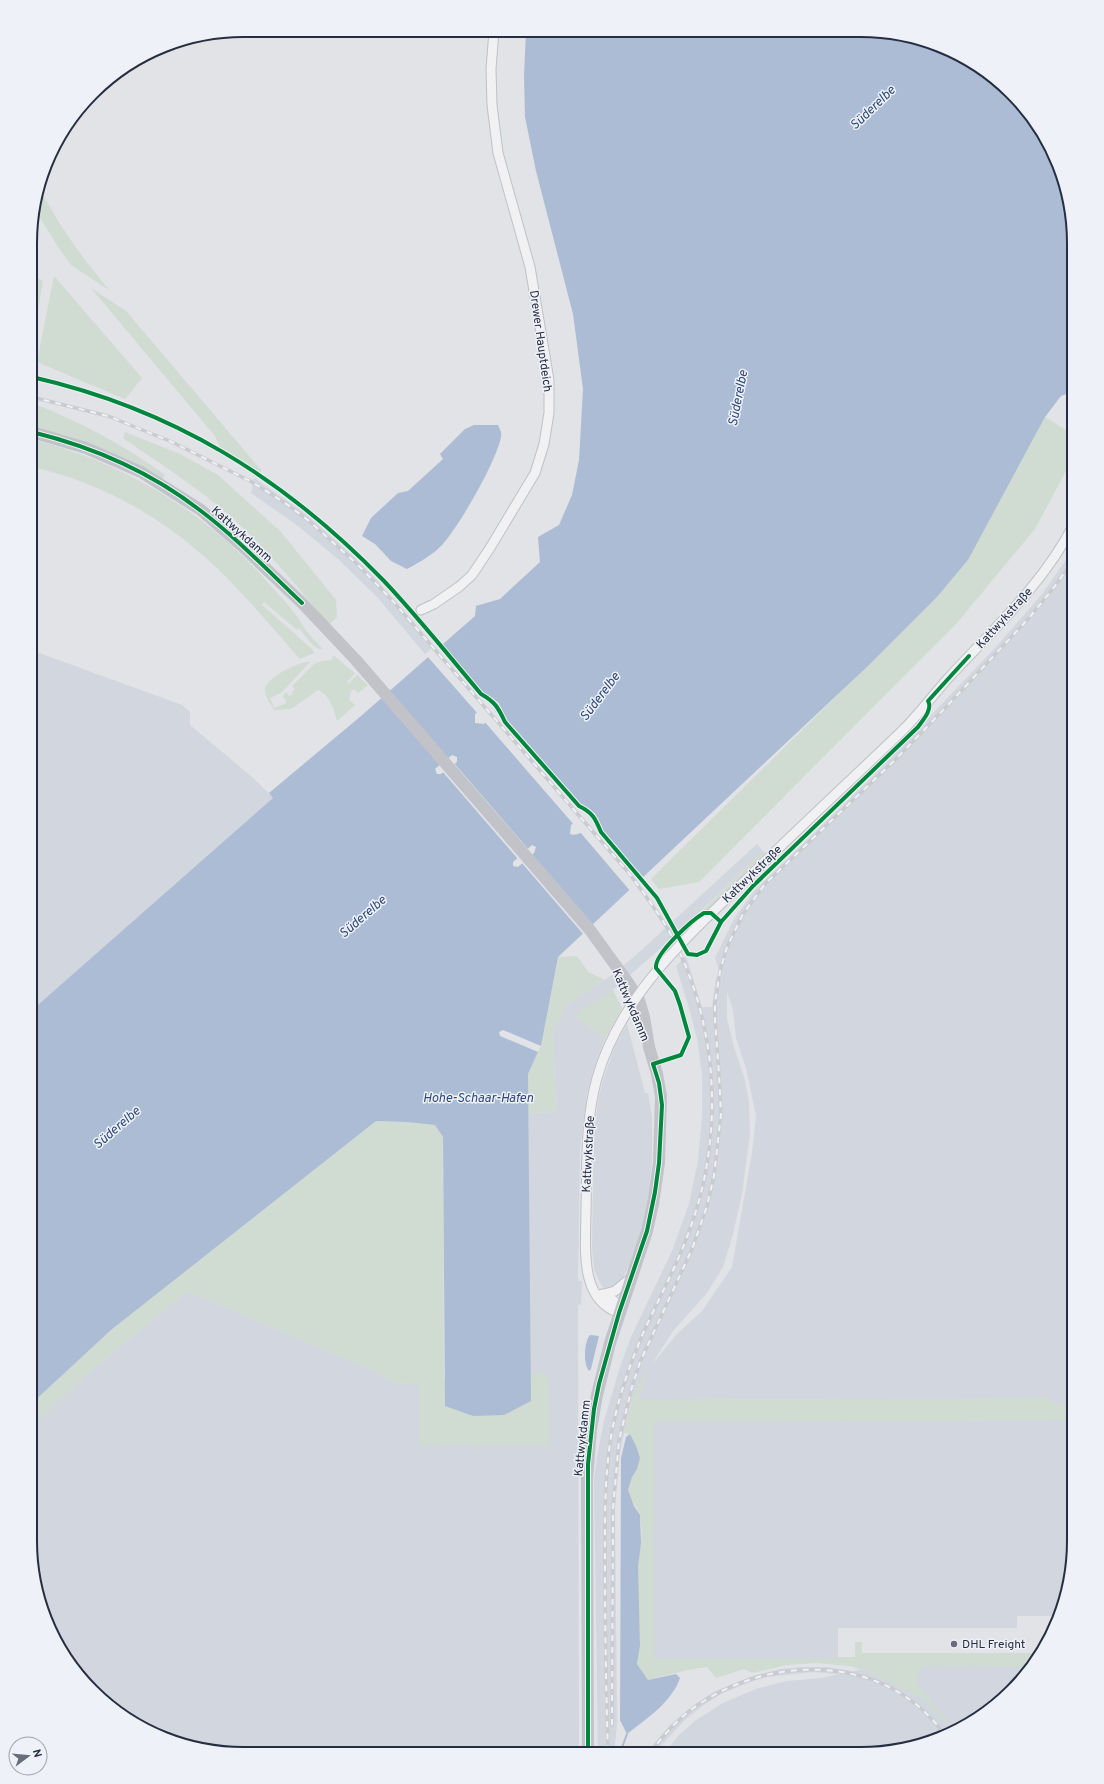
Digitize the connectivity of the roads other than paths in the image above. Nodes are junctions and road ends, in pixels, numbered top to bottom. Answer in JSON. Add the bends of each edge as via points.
{"nodes":[{"id":1,"x":494,"y":37,"type":"edge"},
{"id":2,"x":37,"y":433,"type":"edge"},
{"id":3,"x":1067,"y":536,"type":"edge"},
{"id":4,"x":421,"y":610,"type":"dead end"},
{"id":5,"x":632,"y":1277,"type":"junction"},
{"id":6,"x":600,"y":1294,"type":"junction"},
{"id":7,"x":619,"y":1313,"type":"junction"},
{"id":8,"x":588,"y":1747,"type":"edge"}],
"edges":[{"from":1,"to":4,"type":"street","name":"Drewer Hauptdeich","via":[[492,97],[498,153],[530,267],[549,380],[549,413],[544,444],[535,473],[490,548],[472,575],[460,586]]},
{"from":2,"to":5,"type":"main road","name":"Kattwykdamm","via":[[67,441],[122,463],[158,482],[201,510],[242,546],[345,647],[590,930],[613,962],[627,986],[649,1047],[660,1122],[659,1163],[654,1198],[647,1231]]},
{"from":3,"to":6,"type":"street","name":"Kattwykstraße","bridge":true,"via":[[1050,564],[1019,602],[903,730],[663,964],[620,1022],[607,1050],[593,1093],[588,1130],[587,1273],[591,1286]]},
{"from":5,"to":6,"type":"street","via":[[613,1293]]},
{"from":5,"to":7,"type":"main road","name":"Kattwykdamm"},
{"from":6,"to":7,"type":"street","name":"Kattwykstraße","via":[[599,1300]]},
{"from":7,"to":8,"type":"main road","name":"Kattwykdamm","via":[[594,1409],[588,1464]]}]}
